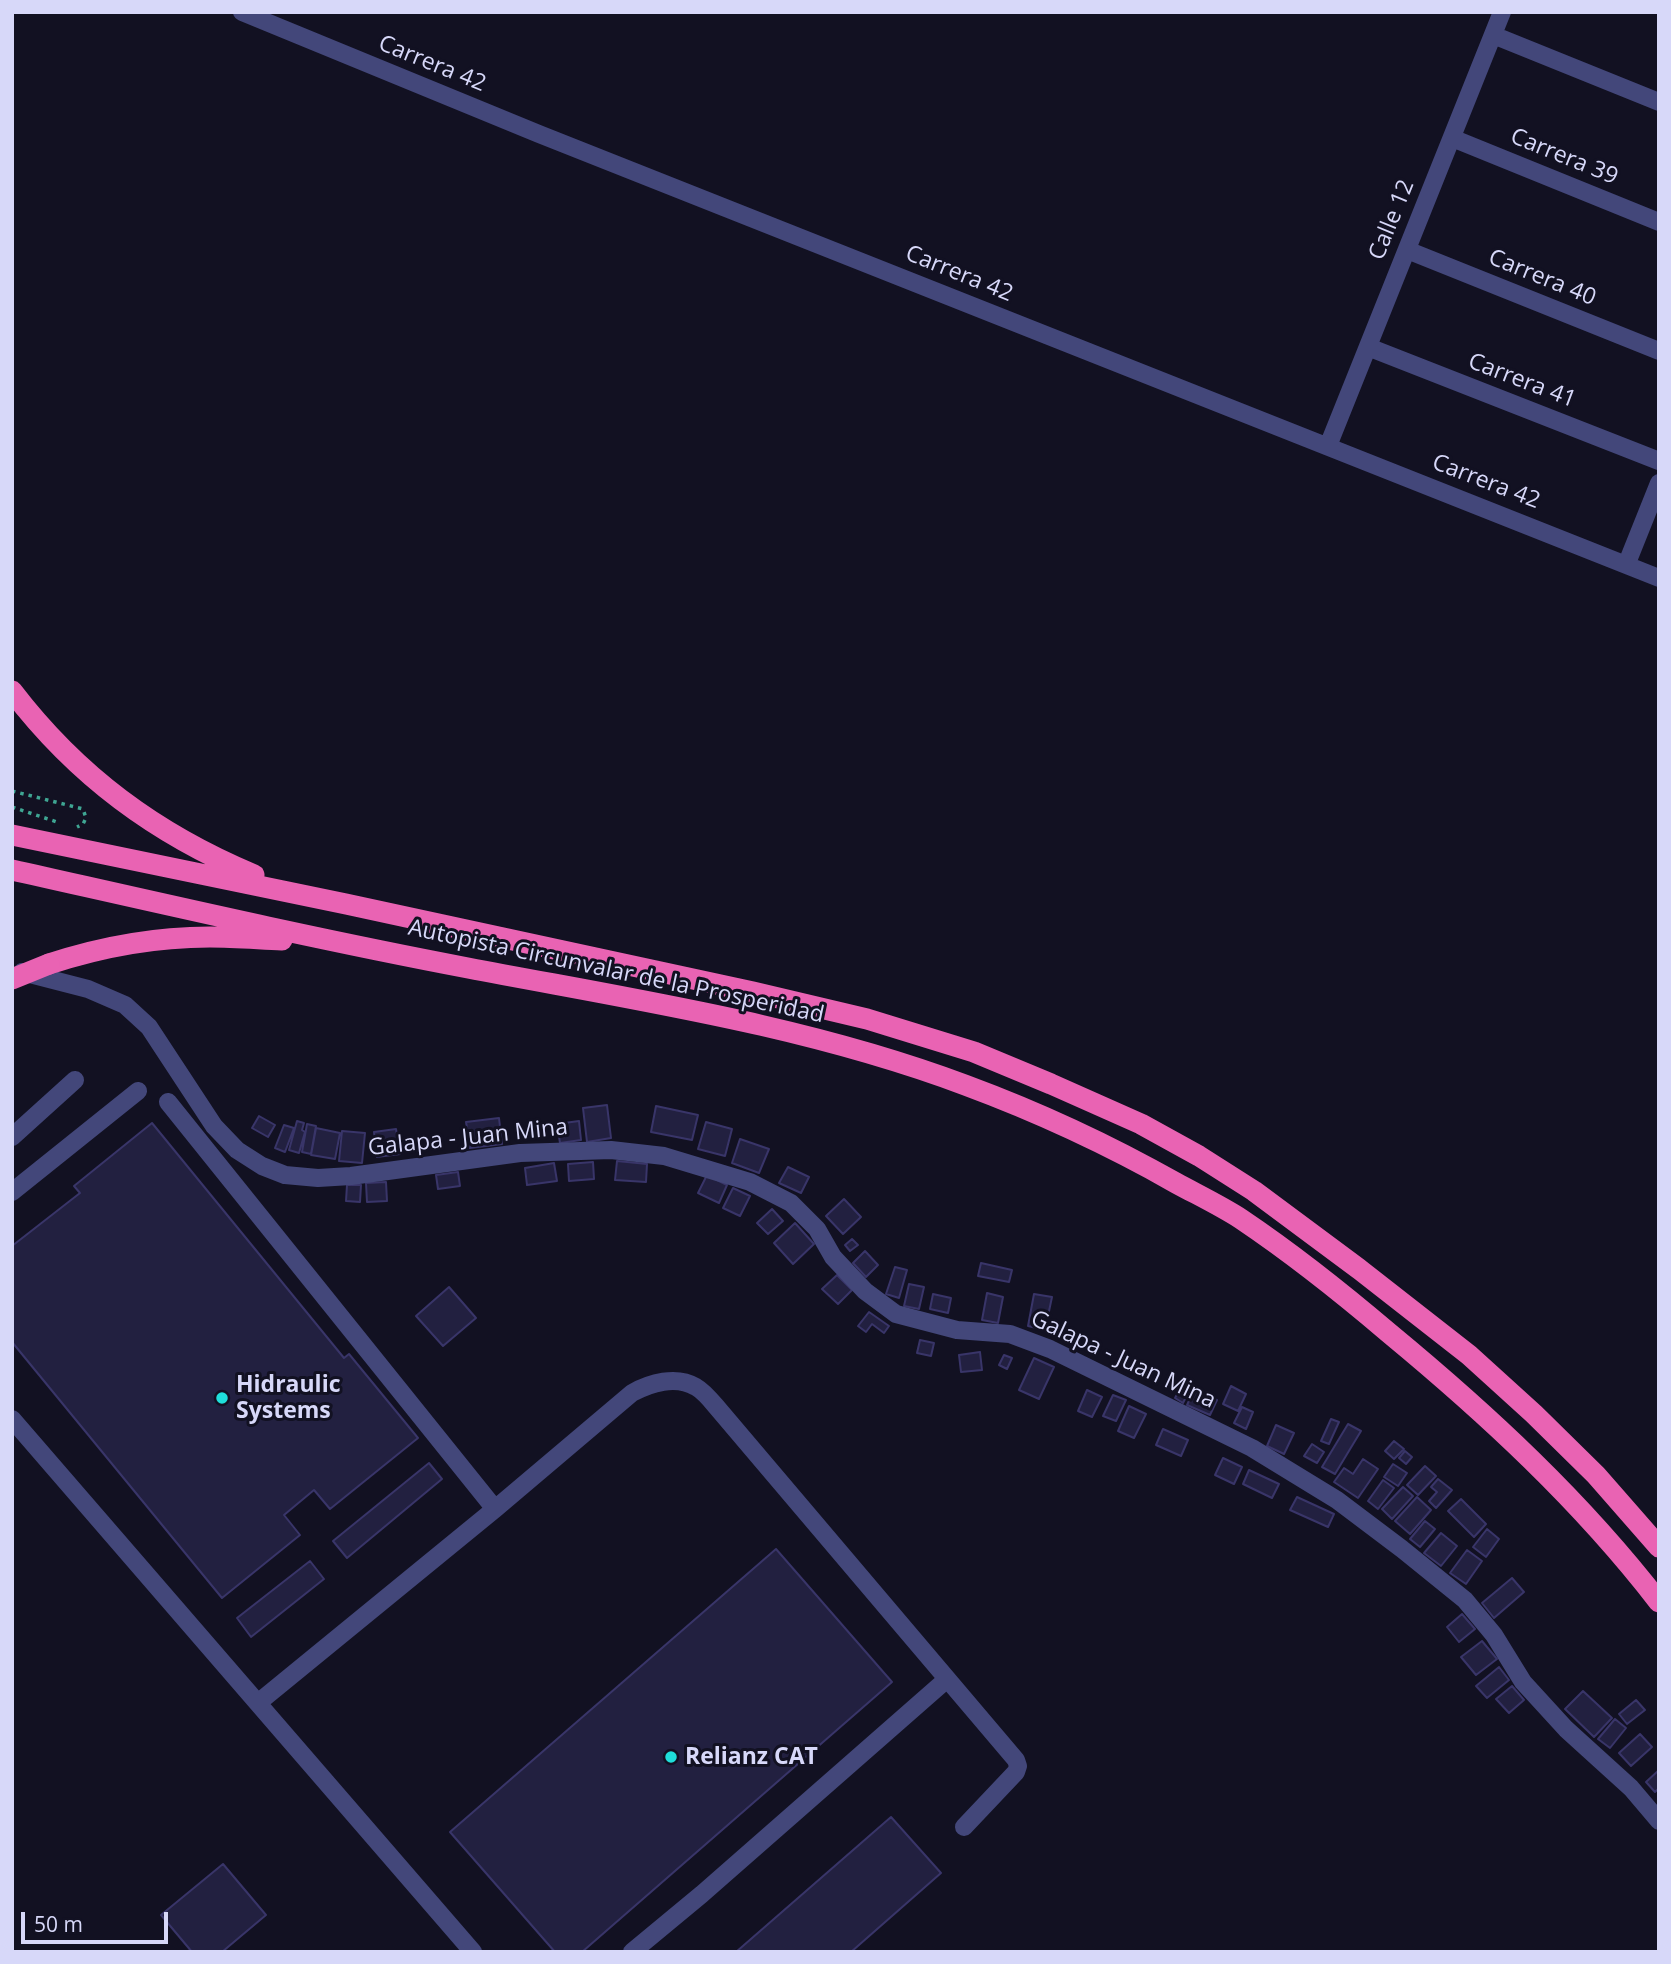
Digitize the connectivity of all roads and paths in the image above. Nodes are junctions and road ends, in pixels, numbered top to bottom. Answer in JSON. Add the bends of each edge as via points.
{"nodes":[{"id":1,"x":242,"y":12,"type":"edge"},
{"id":2,"x":1502,"y":12,"type":"edge"},
{"id":3,"x":1493,"y":35,"type":"junction"},
{"id":4,"x":1659,"y":102,"type":"edge"},
{"id":5,"x":1452,"y":138,"type":"junction"},
{"id":6,"x":1659,"y":222,"type":"edge"},
{"id":7,"x":1407,"y":250,"type":"junction"},
{"id":8,"x":1368,"y":347,"type":"junction"},
{"id":9,"x":1659,"y":351,"type":"edge"},
{"id":10,"x":1328,"y":446,"type":"junction"},
{"id":11,"x":1659,"y":461,"type":"edge"},
{"id":12,"x":1659,"y":484,"type":"edge"},
{"id":13,"x":1627,"y":563,"type":"junction"},
{"id":14,"x":1659,"y":578,"type":"edge"},
{"id":15,"x":12,"y":691,"type":"edge"},
{"id":16,"x":12,"y":791,"type":"edge"},
{"id":17,"x":12,"y":807,"type":"edge"},
{"id":18,"x":12,"y":835,"type":"edge"},
{"id":19,"x":12,"y":870,"type":"edge"},
{"id":20,"x":346,"y":904,"type":"junction"},
{"id":21,"x":341,"y":943,"type":"junction"},
{"id":22,"x":12,"y":970,"type":"edge"},
{"id":23,"x":12,"y":979,"type":"edge"},
{"id":24,"x":75,"y":1080,"type":"dead end"},
{"id":25,"x":138,"y":1091,"type":"dead end"},
{"id":26,"x":168,"y":1102,"type":"dead end"},
{"id":27,"x":12,"y":1137,"type":"edge"},
{"id":28,"x":12,"y":1192,"type":"edge"},
{"id":29,"x":12,"y":1419,"type":"edge"},
{"id":30,"x":495,"y":1509,"type":"junction"},
{"id":31,"x":1659,"y":1547,"type":"edge"},
{"id":32,"x":1659,"y":1602,"type":"edge"},
{"id":33,"x":946,"y":1680,"type":"junction"},
{"id":34,"x":259,"y":1702,"type":"junction"},
{"id":35,"x":1659,"y":1821,"type":"edge"},
{"id":36,"x":964,"y":1827,"type":"dead end"},
{"id":37,"x":473,"y":1952,"type":"edge"},
{"id":38,"x":632,"y":1952,"type":"edge"}],
"edges":[{"from":1,"to":10,"type":"street","name":"Carrera 42"},
{"from":2,"to":3,"type":"street","name":"Calle 12"},
{"from":3,"to":4,"type":"street"},
{"from":3,"to":5,"type":"street","name":"Calle 12"},
{"from":5,"to":6,"type":"street","name":"Carrera 39"},
{"from":5,"to":7,"type":"street","name":"Calle 12"},
{"from":7,"to":8,"type":"street","name":"Calle 12"},
{"from":7,"to":9,"type":"street","name":"Carrera 40"},
{"from":8,"to":10,"type":"street","name":"Calle 12"},
{"from":8,"to":11,"type":"street","name":"Carrera 41"},
{"from":10,"to":13,"type":"street","name":"Carrera 42"},
{"from":12,"to":13,"type":"street"},
{"from":13,"to":14,"type":"street","name":"Carrera 42"},
{"from":15,"to":20,"type":"highway","via":[[36,723],[88,774],[145,819],[208,856],[275,884]]},
{"from":16,"to":17,"type":"path","via":[[76,806],[86,818],[75,827]]},
{"from":18,"to":20,"type":"highway","name":"Autopista Circunvalar de la Prosperidad"},
{"from":19,"to":21,"type":"highway","name":"Autopista Circunvalar de la Prosperidad"},
{"from":20,"to":31,"type":"highway","name":"Autopista Circunvalar de la Prosperidad","via":[[867,1019],[974,1052],[1141,1124],[1254,1191],[1469,1355],[1596,1475]]},
{"from":21,"to":23,"type":"highway","bridge":true,"via":[[210,937],[137,942],[91,951]]},
{"from":21,"to":32,"type":"highway","name":"Autopista Circunvalar de la Prosperidad","via":[[742,1020],[854,1049],[963,1084],[1129,1157],[1239,1218],[1450,1382],[1567,1494]]},
{"from":22,"to":35,"type":"street","name":"Galapa - Juan Mina","via":[[88,989],[125,1005],[149,1027],[214,1126],[237,1150],[285,1175],[351,1176],[520,1153],[611,1150],[703,1166],[771,1192],[791,1203],[865,1291],[896,1314],[957,1330],[1010,1334],[1050,1349],[1252,1448],[1337,1500],[1465,1600],[1523,1682]]},
{"from":24,"to":27,"type":"street"},
{"from":25,"to":28,"type":"street"},
{"from":26,"to":30,"type":"street"},
{"from":29,"to":34,"type":"street"},
{"from":30,"to":33,"type":"street","via":[[632,1393],[673,1381],[696,1387]]},
{"from":30,"to":34,"type":"street"},
{"from":33,"to":36,"type":"street","via":[[1018,1766]]},
{"from":33,"to":38,"type":"street"},
{"from":34,"to":37,"type":"street"}]}
